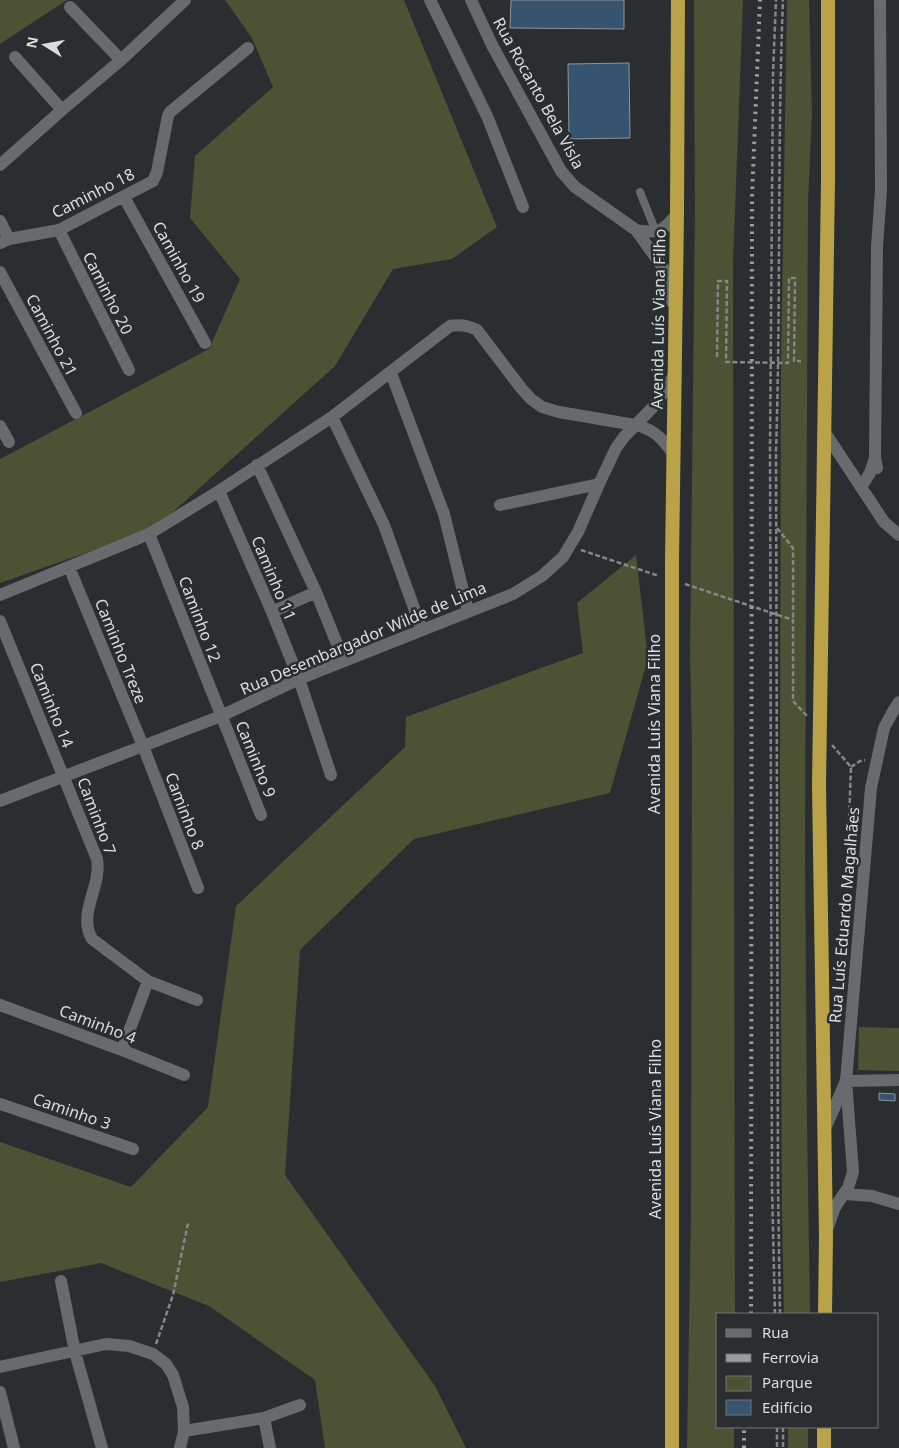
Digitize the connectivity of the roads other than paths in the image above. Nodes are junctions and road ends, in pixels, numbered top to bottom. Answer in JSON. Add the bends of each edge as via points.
{"nodes":[{"id":1,"x":185,"y":0,"type":"edge"},
{"id":2,"x":430,"y":0,"type":"edge"},
{"id":3,"x":471,"y":0,"type":"edge"},
{"id":4,"x":678,"y":0,"type":"edge"},
{"id":5,"x":828,"y":0,"type":"edge"},
{"id":6,"x":880,"y":0,"type":"edge"},
{"id":7,"x":170,"y":4,"type":"edge"},
{"id":8,"x":70,"y":7,"type":"dead end"},
{"id":9,"x":248,"y":48,"type":"dead end"},
{"id":10,"x":15,"y":57,"type":"dead end"},
{"id":11,"x":121,"y":60,"type":"junction"},
{"id":12,"x":62,"y":110,"type":"junction"},
{"id":13,"x":0,"y":165,"type":"edge"},
{"id":14,"x":640,"y":192,"type":"dead end"},
{"id":15,"x":124,"y":197,"type":"junction"},
{"id":16,"x":523,"y":207,"type":"dead end"},
{"id":17,"x":677,"y":214,"type":"junction"},
{"id":18,"x":0,"y":221,"type":"edge"},
{"id":19,"x":59,"y":230,"type":"junction"},
{"id":20,"x":636,"y":230,"type":"junction"},
{"id":21,"x":656,"y":232,"type":"junction"},
{"id":22,"x":5,"y":241,"type":"edge"},
{"id":23,"x":0,"y":272,"type":"edge"},
{"id":24,"x":676,"y":322,"type":"junction"},
{"id":25,"x":205,"y":343,"type":"dead end"},
{"id":26,"x":129,"y":370,"type":"dead end"},
{"id":27,"x":391,"y":373,"type":"junction"},
{"id":28,"x":675,"y":374,"type":"junction"},
{"id":29,"x":76,"y":413,"type":"dead end"},
{"id":30,"x":332,"y":417,"type":"junction"},
{"id":31,"x":635,"y":425,"type":"junction"},
{"id":32,"x":0,"y":426,"type":"edge"},
{"id":33,"x":824,"y":431,"type":"junction"},
{"id":34,"x":9,"y":442,"type":"dead end"},
{"id":35,"x":674,"y":455,"type":"junction"},
{"id":36,"x":257,"y":465,"type":"junction"},
{"id":37,"x":598,"y":484,"type":"junction"},
{"id":38,"x":861,"y":487,"type":"junction"},
{"id":39,"x":219,"y":491,"type":"junction"},
{"id":40,"x":500,"y":505,"type":"dead end"},
{"id":41,"x":149,"y":534,"type":"junction"},
{"id":42,"x":899,"y":535,"type":"edge"},
{"id":43,"x":69,"y":568,"type":"junction"},
{"id":44,"x":316,"y":592,"type":"junction"},
{"id":45,"x":6,"y":593,"type":"edge"},
{"id":46,"x":468,"y":611,"type":"junction"},
{"id":47,"x":272,"y":612,"type":"junction"},
{"id":48,"x":0,"y":621,"type":"edge"},
{"id":49,"x":422,"y":630,"type":"junction"},
{"id":50,"x":344,"y":661,"type":"junction"},
{"id":51,"x":299,"y":679,"type":"junction"},
{"id":52,"x":899,"y":702,"type":"edge"},
{"id":53,"x":221,"y":716,"type":"junction"},
{"id":54,"x":143,"y":746,"type":"junction"},
{"id":55,"x":331,"y":775,"type":"dead end"},
{"id":56,"x":64,"y":776,"type":"junction"},
{"id":57,"x":0,"y":801,"type":"edge"},
{"id":58,"x":261,"y":815,"type":"dead end"},
{"id":59,"x":198,"y":888,"type":"dead end"},
{"id":60,"x":148,"y":981,"type":"junction"},
{"id":61,"x":197,"y":1000,"type":"dead end"},
{"id":62,"x":0,"y":1005,"type":"edge"},
{"id":63,"x":122,"y":1050,"type":"junction"},
{"id":64,"x":184,"y":1075,"type":"dead end"},
{"id":65,"x":899,"y":1080,"type":"edge"},
{"id":66,"x":846,"y":1081,"type":"junction"},
{"id":67,"x":0,"y":1104,"type":"edge"},
{"id":68,"x":824,"y":1132,"type":"junction"},
{"id":69,"x":133,"y":1149,"type":"dead end"},
{"id":70,"x":845,"y":1194,"type":"junction"},
{"id":71,"x":899,"y":1204,"type":"edge"},
{"id":72,"x":826,"y":1236,"type":"junction"},
{"id":73,"x":61,"y":1281,"type":"dead end"},
{"id":74,"x":825,"y":1313,"type":"edge"},
{"id":75,"x":76,"y":1352,"type":"junction"},
{"id":76,"x":0,"y":1367,"type":"edge"},
{"id":77,"x":0,"y":1392,"type":"edge"},
{"id":78,"x":300,"y":1405,"type":"dead end"},
{"id":79,"x":264,"y":1418,"type":"junction"},
{"id":80,"x":824,"y":1428,"type":"edge"},
{"id":81,"x":184,"y":1431,"type":"junction"},
{"id":82,"x":14,"y":1448,"type":"edge"},
{"id":83,"x":102,"y":1448,"type":"edge"},
{"id":84,"x":181,"y":1448,"type":"edge"},
{"id":85,"x":270,"y":1448,"type":"edge"},
{"id":86,"x":672,"y":1448,"type":"edge"},
{"id":87,"x":824,"y":1448,"type":"edge"}],
"edges":[{"from":1,"to":7,"type":"street"},
{"from":2,"to":16,"type":"street","via":[[487,116]]},
{"from":3,"to":20,"type":"street","name":"Rua Rocanto Bela Visla","via":[[492,45],[562,171],[575,187]]},
{"from":4,"to":17,"type":"highway","name":"Avenida Luís Viana Filho"},
{"from":5,"to":33,"type":"highway"},
{"from":6,"to":38,"type":"street","via":[[881,190],[877,247],[876,463]]},
{"from":7,"to":11,"type":"street"},
{"from":8,"to":11,"type":"street"},
{"from":9,"to":15,"type":"street","name":"Caminho 18","via":[[170,112],[156,177]]},
{"from":10,"to":12,"type":"street"},
{"from":11,"to":12,"type":"street"},
{"from":12,"to":13,"type":"street"},
{"from":14,"to":21,"type":"lane"},
{"from":15,"to":19,"type":"street","name":"Caminho 18"},
{"from":15,"to":25,"type":"street","name":"Caminho 19"},
{"from":17,"to":21,"type":"street","via":[[663,230]]},
{"from":17,"to":24,"type":"highway","name":"Avenida Luís Viana Filho"},
{"from":18,"to":22,"type":"street"},
{"from":19,"to":22,"type":"street","name":"Caminho 18"},
{"from":19,"to":26,"type":"street","name":"Caminho 20"},
{"from":20,"to":21,"type":"street","name":"Rua Rocanto Bela Visla"},
{"from":20,"to":24,"type":"street","name":"Rua Rocanto Bela Visla","via":[[664,269]]},
{"from":23,"to":29,"type":"street","name":"Caminho 21"},
{"from":24,"to":28,"type":"highway","name":"Avenida Luís Viana Filho"},
{"from":27,"to":30,"type":"street"},
{"from":27,"to":31,"type":"street","via":[[450,326],[462,325],[476,330],[542,407]]},
{"from":27,"to":46,"type":"street","via":[[444,514]]},
{"from":28,"to":31,"type":"street","name":"Rua Desembargador Wilde de Lima","via":[[655,405]]},
{"from":28,"to":35,"type":"highway","name":"Avenida Luís Viana Filho"},
{"from":30,"to":36,"type":"street"},
{"from":30,"to":49,"type":"street","via":[[384,525]]},
{"from":31,"to":35,"type":"street","via":[[654,431]]},
{"from":31,"to":37,"type":"street","name":"Rua Desembargador Wilde de Lima","via":[[616,448]]},
{"from":32,"to":34,"type":"street"},
{"from":33,"to":38,"type":"street"},
{"from":33,"to":68,"type":"highway","via":[[819,785]]},
{"from":35,"to":86,"type":"highway","name":"Avenida Luís Viana Filho"},
{"from":36,"to":39,"type":"street"},
{"from":36,"to":44,"type":"street"},
{"from":37,"to":40,"type":"street"},
{"from":37,"to":46,"type":"street","name":"Rua Desembargador Wilde de Lima","via":[[578,532],[563,557],[542,576],[513,594]]},
{"from":38,"to":42,"type":"street","via":[[884,522]]},
{"from":39,"to":41,"type":"street"},
{"from":39,"to":47,"type":"street","name":"Caminho 11"},
{"from":41,"to":43,"type":"street"},
{"from":41,"to":53,"type":"street","name":"Caminho 12"},
{"from":43,"to":45,"type":"street"},
{"from":43,"to":54,"type":"street","name":"Caminho Treze"},
{"from":44,"to":47,"type":"street"},
{"from":44,"to":50,"type":"street"},
{"from":46,"to":49,"type":"street","name":"Rua Desembargador Wilde de Lima"},
{"from":47,"to":51,"type":"street","name":"Caminho 11"},
{"from":48,"to":56,"type":"street","name":"Caminho 14"},
{"from":49,"to":50,"type":"street","name":"Rua Desembargador Wilde de Lima"},
{"from":50,"to":51,"type":"street","name":"Rua Desembargador Wilde de Lima"},
{"from":51,"to":53,"type":"street","name":"Rua Desembargador Wilde de Lima"},
{"from":51,"to":55,"type":"street","name":"Caminho 11"},
{"from":52,"to":66,"type":"street","name":"Rua Luís Eduardo Magalhães","via":[[884,728],[871,788]]},
{"from":53,"to":54,"type":"street","name":"Rua Desembargador Wilde de Lima"},
{"from":53,"to":58,"type":"street","name":"Caminho 9"},
{"from":54,"to":56,"type":"street","name":"Rua Desembargador Wilde de Lima"},
{"from":54,"to":59,"type":"street","name":"Caminho 8"},
{"from":56,"to":57,"type":"street","name":"Rua Desembargador Wilde de Lima"},
{"from":56,"to":60,"type":"street","name":"Caminho 7","via":[[99,868],[86,919],[87,931],[92,939]]},
{"from":60,"to":61,"type":"street"},
{"from":60,"to":63,"type":"street"},
{"from":62,"to":63,"type":"street","name":"Caminho 4"},
{"from":63,"to":64,"type":"street","name":"Caminho 4"},
{"from":65,"to":66,"type":"street"},
{"from":66,"to":68,"type":"street","name":"Rua Luís Eduardo Magalhães"},
{"from":66,"to":70,"type":"street","via":[[853,1172]]},
{"from":67,"to":69,"type":"street","name":"Caminho 3"},
{"from":68,"to":72,"type":"highway"},
{"from":70,"to":71,"type":"street","via":[[872,1196]]},
{"from":70,"to":72,"type":"street","via":[[835,1208]]},
{"from":72,"to":74,"type":"highway"},
{"from":73,"to":75,"type":"street"},
{"from":75,"to":76,"type":"street"},
{"from":75,"to":81,"type":"street","via":[[106,1344],[129,1346],[153,1354],[166,1364],[172,1375],[183,1407]]},
{"from":75,"to":83,"type":"street"},
{"from":77,"to":82,"type":"street"},
{"from":78,"to":79,"type":"street"},
{"from":79,"to":81,"type":"street"},
{"from":79,"to":85,"type":"street"},
{"from":80,"to":87,"type":"highway"},
{"from":81,"to":84,"type":"street"}]}
